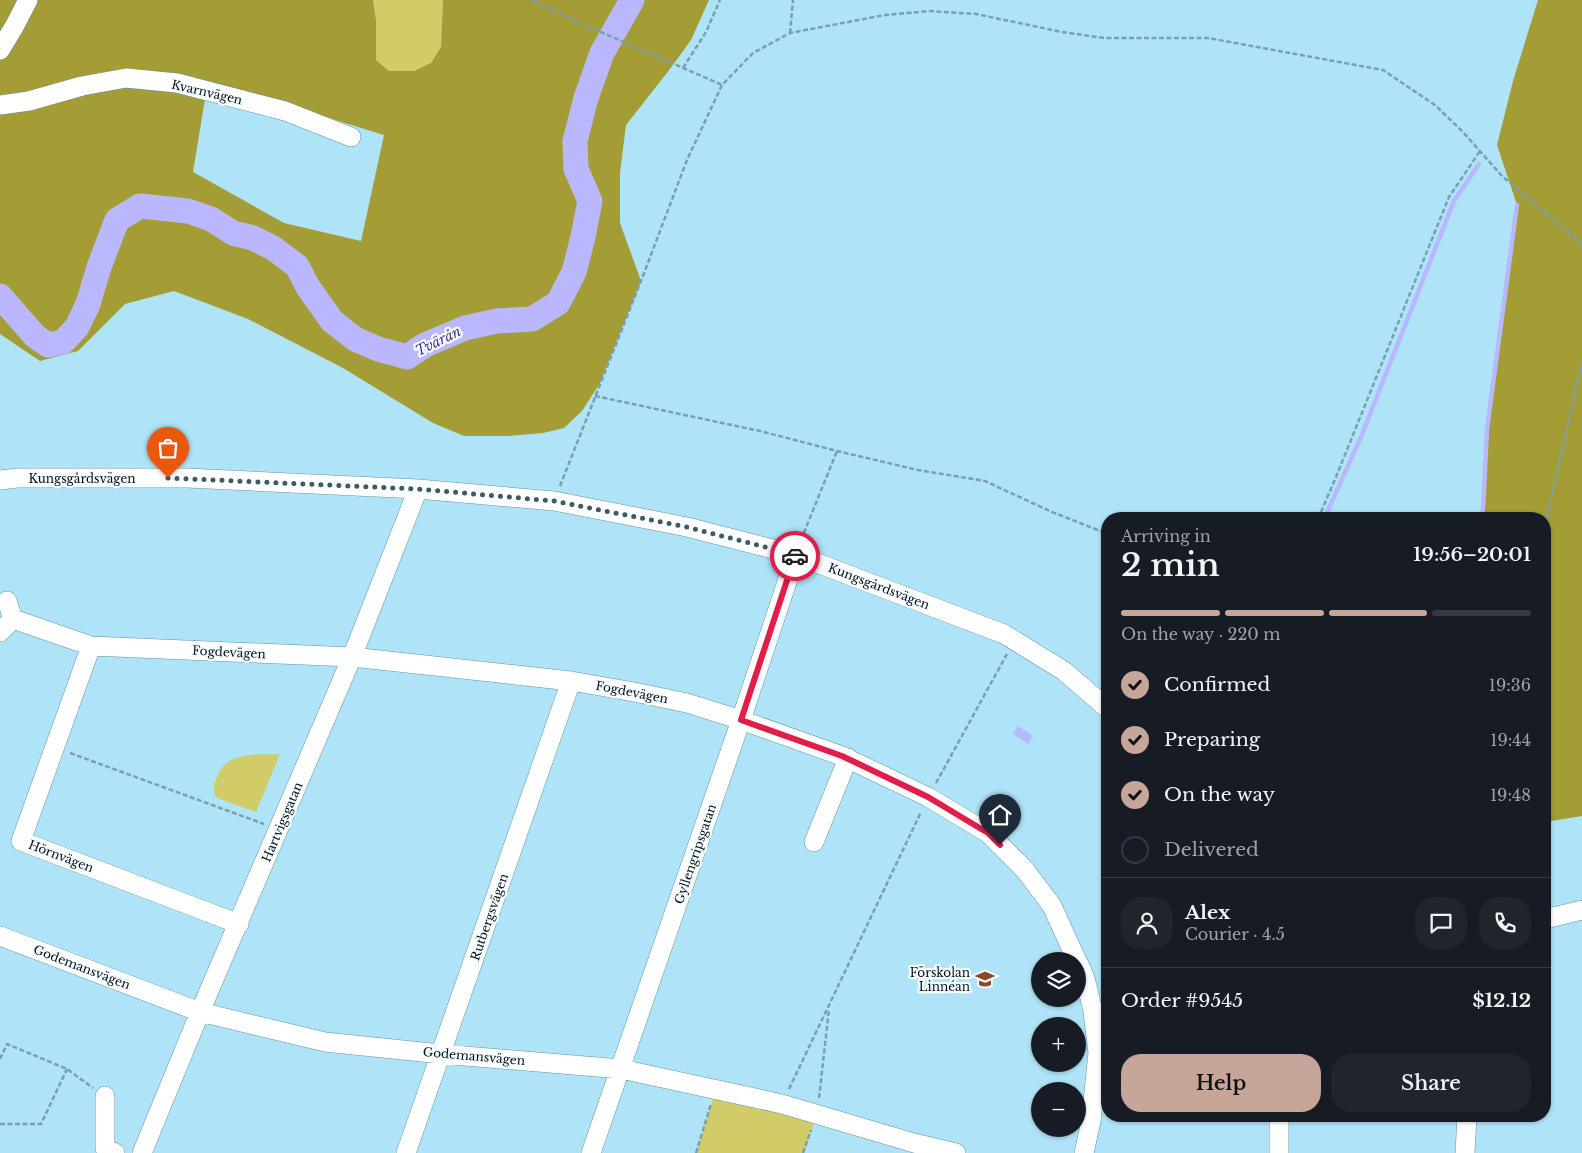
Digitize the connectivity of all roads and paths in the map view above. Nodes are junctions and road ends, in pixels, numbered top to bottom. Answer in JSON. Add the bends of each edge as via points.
{"nodes":[{"id":1,"x":28,"y":0,"type":"edge"},
{"id":2,"x":532,"y":0,"type":"edge"},
{"id":3,"x":720,"y":0,"type":"edge"},
{"id":4,"x":793,"y":0,"type":"edge"},
{"id":5,"x":790,"y":32,"type":"junction"},
{"id":6,"x":0,"y":50,"type":"edge"},
{"id":7,"x":683,"y":68,"type":"junction"},
{"id":8,"x":722,"y":85,"type":"junction"},
{"id":9,"x":0,"y":105,"type":"edge"},
{"id":10,"x":351,"y":137,"type":"dead end"},
{"id":11,"x":1480,"y":151,"type":"junction"},
{"id":12,"x":1582,"y":244,"type":"edge"},
{"id":13,"x":1582,"y":362,"type":"edge"},
{"id":14,"x":595,"y":396,"type":"junction"},
{"id":15,"x":837,"y":451,"type":"junction"},
{"id":16,"x":0,"y":480,"type":"edge"},
{"id":17,"x":418,"y":489,"type":"junction"},
{"id":18,"x":554,"y":501,"type":"junction"},
{"id":19,"x":1321,"y":512,"type":"edge"},
{"id":20,"x":1548,"y":512,"type":"edge"},
{"id":21,"x":1101,"y":531,"type":"edge"},
{"id":22,"x":796,"y":555,"type":"junction"},
{"id":23,"x":0,"y":632,"type":"edge"},
{"id":24,"x":1015,"y":640,"type":"junction"},
{"id":25,"x":91,"y":646,"type":"junction"},
{"id":26,"x":352,"y":657,"type":"junction"},
{"id":27,"x":571,"y":681,"type":"junction"},
{"id":28,"x":1101,"y":703,"type":"edge"},
{"id":29,"x":741,"y":720,"type":"junction"},
{"id":30,"x":54,"y":747,"type":"junction"},
{"id":31,"x":848,"y":758,"type":"junction"},
{"id":32,"x":928,"y":797,"type":"junction"},
{"id":33,"x":279,"y":830,"type":"junction"},
{"id":34,"x":814,"y":842,"type":"dead end"},
{"id":35,"x":1582,"y":910,"type":"edge"},
{"id":36,"x":1551,"y":918,"type":"edge"},
{"id":37,"x":239,"y":924,"type":"junction"},
{"id":38,"x":0,"y":936,"type":"edge"},
{"id":39,"x":1073,"y":952,"type":"edge"},
{"id":40,"x":1086,"y":982,"type":"edge"},
{"id":41,"x":829,"y":1005,"type":"junction"},
{"id":42,"x":200,"y":1012,"type":"junction"},
{"id":43,"x":441,"y":1054,"type":"junction"},
{"id":44,"x":0,"y":1059,"type":"edge"},
{"id":45,"x":67,"y":1069,"type":"junction"},
{"id":46,"x":621,"y":1069,"type":"junction"},
{"id":47,"x":716,"y":1089,"type":"junction"},
{"id":48,"x":105,"y":1096,"type":"joint"},
{"id":49,"x":782,"y":1104,"type":"junction"},
{"id":50,"x":817,"y":1114,"type":"junction"},
{"id":51,"x":1280,"y":1122,"type":"edge"},
{"id":52,"x":1467,"y":1122,"type":"edge"},
{"id":53,"x":0,"y":1124,"type":"edge"},
{"id":54,"x":912,"y":1148,"type":"edge"},
{"id":55,"x":115,"y":1153,"type":"edge"},
{"id":56,"x":142,"y":1153,"type":"edge"},
{"id":57,"x":406,"y":1153,"type":"edge"},
{"id":58,"x":591,"y":1153,"type":"edge"},
{"id":59,"x":696,"y":1153,"type":"edge"},
{"id":60,"x":803,"y":1153,"type":"edge"},
{"id":61,"x":956,"y":1153,"type":"edge"},
{"id":62,"x":1084,"y":1153,"type":"edge"},
{"id":63,"x":1279,"y":1153,"type":"edge"},
{"id":64,"x":1465,"y":1153,"type":"edge"}],
"edges":[{"from":1,"to":6,"type":"street"},
{"from":2,"to":7,"type":"path"},
{"from":3,"to":7,"type":"path","via":[[706,32]]},
{"from":4,"to":5,"type":"path"},
{"from":5,"to":8,"type":"path","via":[[753,53]]},
{"from":5,"to":11,"type":"path","via":[[885,15],[930,11],[976,14],[1104,38],[1208,38],[1236,42],[1383,70],[1436,105]]},
{"from":7,"to":8,"type":"path"},
{"from":8,"to":14,"type":"path","via":[[687,160]]},
{"from":9,"to":10,"type":"street","name":"Kvarnvägen","via":[[126,78],[177,83],[285,111]]},
{"from":11,"to":12,"type":"path","via":[[1502,176]]},
{"from":11,"to":19,"type":"path","via":[[1449,197]]},
{"from":13,"to":20,"type":"path"},
{"from":14,"to":15,"type":"path","via":[[760,430]]},
{"from":14,"to":18,"type":"path"},
{"from":15,"to":21,"type":"path","via":[[918,470],[985,481]]},
{"from":15,"to":22,"type":"path"},
{"from":16,"to":17,"type":"street","name":"Kungsgårdsvägen","via":[[187,478]]},
{"from":17,"to":18,"type":"street","name":"Kungsgårdsvägen"},
{"from":17,"to":26,"type":"street","name":"Hartvigsgatan"},
{"from":18,"to":22,"type":"street","name":"Kungsgårdsvägen","via":[[687,527]]},
{"from":22,"to":24,"type":"street","name":"Kungsgårdsvägen"},
{"from":22,"to":29,"type":"street","name":"Gyllengripsgatan"},
{"from":23,"to":25,"type":"street","name":"Fogdevägen","via":[[10,610]]},
{"from":24,"to":28,"type":"street","name":"Kungsgårdsvägen","via":[[1064,671]]},
{"from":24,"to":32,"type":"path"},
{"from":25,"to":26,"type":"street","name":"Fogdevägen"},
{"from":25,"to":30,"type":"street","name":"Hörnvägen"},
{"from":26,"to":27,"type":"street","name":"Fogdevägen"},
{"from":26,"to":33,"type":"street","name":"Hartvigsgatan"},
{"from":27,"to":29,"type":"street","name":"Fogdevägen","via":[[686,703]]},
{"from":27,"to":43,"type":"street","name":"Rutbergsvägen"},
{"from":29,"to":31,"type":"street","name":"Fogdevägen"},
{"from":29,"to":46,"type":"street","name":"Gyllengripsgatan"},
{"from":30,"to":33,"type":"path"},
{"from":30,"to":37,"type":"street","name":"Hörnvägen","via":[[21,841]]},
{"from":31,"to":32,"type":"street","name":"Fogdevägen"},
{"from":31,"to":34,"type":"street"},
{"from":32,"to":39,"type":"street","name":"Fogdevägen","via":[[988,833],[1025,870],[1052,906]]},
{"from":32,"to":41,"type":"path"},
{"from":33,"to":37,"type":"street","name":"Hartvigsgatan"},
{"from":35,"to":36,"type":"street"},
{"from":37,"to":42,"type":"street","name":"Hartvigsgatan"},
{"from":38,"to":42,"type":"street","name":"Godemansvägen"},
{"from":40,"to":62,"type":"street","name":"Fogdevägen","via":[[1098,1054]]},
{"from":41,"to":49,"type":"path"},
{"from":41,"to":50,"type":"path"},
{"from":42,"to":43,"type":"street","name":"Godemansvägen","via":[[325,1042]]},
{"from":42,"to":56,"type":"street","name":"Hartvigsgatan"},
{"from":43,"to":46,"type":"street","name":"Godemansvägen"},
{"from":43,"to":57,"type":"street","name":"Rutbergsvägen"},
{"from":44,"to":45,"type":"path","via":[[7,1044]]},
{"from":45,"to":48,"type":"path"},
{"from":45,"to":53,"type":"path","via":[[41,1124]]},
{"from":46,"to":47,"type":"street","name":"Godemansvägen"},
{"from":46,"to":58,"type":"street","name":"Gyllengripsgatan"},
{"from":47,"to":49,"type":"street","name":"Godemansvägen"},
{"from":47,"to":59,"type":"path"},
{"from":48,"to":55,"type":"street","via":[[105,1148]]},
{"from":49,"to":50,"type":"street","name":"Godemansvägen"},
{"from":50,"to":54,"type":"street","name":"Godemansvägen"},
{"from":50,"to":60,"type":"path"},
{"from":51,"to":63,"type":"street"},
{"from":52,"to":64,"type":"street"},
{"from":54,"to":61,"type":"street","name":"Godemansvägen"}]}
